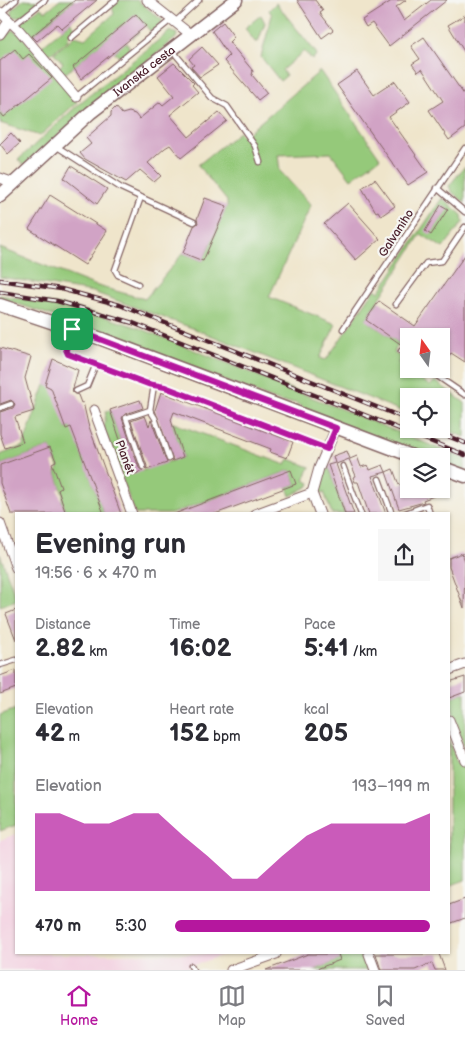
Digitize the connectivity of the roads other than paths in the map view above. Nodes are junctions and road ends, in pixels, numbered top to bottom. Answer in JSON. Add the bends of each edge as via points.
{"nodes":[{"id":1,"x":16,"y":0,"type":"edge"},
{"id":2,"x":45,"y":0,"type":"edge"},
{"id":3,"x":116,"y":0,"type":"edge"},
{"id":4,"x":147,"y":0,"type":"edge"},
{"id":5,"x":199,"y":0,"type":"edge"},
{"id":6,"x":236,"y":0,"type":"edge"},
{"id":7,"x":0,"y":12,"type":"edge"},
{"id":8,"x":173,"y":20,"type":"junction"},
{"id":9,"x":11,"y":23,"type":"junction"},
{"id":10,"x":0,"y":34,"type":"edge"},
{"id":11,"x":190,"y":34,"type":"junction"},
{"id":12,"x":71,"y":38,"type":"dead end"},
{"id":13,"x":171,"y":49,"type":"junction"},
{"id":14,"x":76,"y":97,"type":"joint"},
{"id":15,"x":55,"y":145,"type":"junction"},
{"id":16,"x":465,"y":148,"type":"edge"},
{"id":17,"x":260,"y":162,"type":"dead end"},
{"id":18,"x":0,"y":178,"type":"edge"},
{"id":19,"x":14,"y":183,"type":"junction"},
{"id":20,"x":438,"y":188,"type":"junction"},
{"id":21,"x":0,"y":196,"type":"edge"},
{"id":22,"x":141,"y":197,"type":"junction"},
{"id":23,"x":465,"y":212,"type":"edge"},
{"id":24,"x":194,"y":222,"type":"dead end"},
{"id":25,"x":465,"y":227,"type":"edge"},
{"id":26,"x":138,"y":284,"type":"dead end"},
{"id":27,"x":396,"y":304,"type":"dead end"},
{"id":28,"x":0,"y":305,"type":"edge"},
{"id":29,"x":72,"y":329,"type":"junction"},
{"id":30,"x":343,"y":329,"type":"dead end"},
{"id":31,"x":96,"y":364,"type":"junction"},
{"id":32,"x":440,"y":378,"type":"edge"},
{"id":33,"x":154,"y":385,"type":"junction"},
{"id":34,"x":76,"y":391,"type":"dead end"},
{"id":35,"x":465,"y":395,"type":"edge"},
{"id":36,"x":11,"y":404,"type":"dead end"},
{"id":37,"x":0,"y":408,"type":"edge"},
{"id":38,"x":94,"y":410,"type":"dead end"},
{"id":39,"x":150,"y":410,"type":"junction"},
{"id":40,"x":336,"y":428,"type":"junction"},
{"id":41,"x":327,"y":449,"type":"junction"},
{"id":42,"x":400,"y":452,"type":"edge"},
{"id":43,"x":169,"y":459,"type":"dead end"},
{"id":44,"x":343,"y":466,"type":"dead end"},
{"id":45,"x":143,"y":467,"type":"dead end"},
{"id":46,"x":450,"y":470,"type":"edge"},
{"id":47,"x":465,"y":476,"type":"edge"},
{"id":48,"x":379,"y":479,"type":"dead end"},
{"id":49,"x":312,"y":493,"type":"junction"},
{"id":50,"x":131,"y":512,"type":"edge"},
{"id":51,"x":260,"y":512,"type":"edge"},
{"id":52,"x":319,"y":512,"type":"edge"},
{"id":53,"x":360,"y":512,"type":"edge"},
{"id":54,"x":391,"y":512,"type":"edge"},
{"id":55,"x":408,"y":512,"type":"edge"},
{"id":56,"x":429,"y":512,"type":"edge"},
{"id":57,"x":0,"y":523,"type":"edge"},
{"id":58,"x":15,"y":565,"type":"edge"},
{"id":59,"x":15,"y":660,"type":"edge"},
{"id":60,"x":465,"y":664,"type":"edge"},
{"id":61,"x":0,"y":666,"type":"edge"},
{"id":62,"x":450,"y":670,"type":"edge"},
{"id":63,"x":450,"y":722,"type":"edge"},
{"id":64,"x":465,"y":760,"type":"edge"},
{"id":65,"x":276,"y":954,"type":"edge"},
{"id":66,"x":369,"y":954,"type":"edge"},
{"id":67,"x":231,"y":970,"type":"edge"},
{"id":68,"x":375,"y":970,"type":"edge"}],
"edges":[{"from":1,"to":7,"type":"lane"},
{"from":2,"to":9,"type":"lane"},
{"from":3,"to":12,"type":"lane"},
{"from":4,"to":8,"type":"street"},
{"from":5,"to":8,"type":"lane"},
{"from":6,"to":11,"type":"main road","name":"Ivanská cesta"},
{"from":7,"to":9,"type":"street"},
{"from":8,"to":11,"type":"street"},
{"from":8,"to":14,"type":"lane"},
{"from":9,"to":10,"type":"street"},
{"from":9,"to":14,"type":"street"},
{"from":11,"to":13,"type":"main road","name":"Ivanská cesta"},
{"from":13,"to":15,"type":"main road","name":"Ivanská cesta"},
{"from":13,"to":17,"type":"lane","via":[[212,98],[227,106],[255,146]]},
{"from":15,"to":19,"type":"main road","name":"Ivanská cesta"},
{"from":15,"to":22,"type":"lane","via":[[121,188]]},
{"from":16,"to":20,"type":"lane","name":"Galvaniho"},
{"from":18,"to":19,"type":"street"},
{"from":19,"to":21,"type":"main road","name":"Ivanská cesta"},
{"from":20,"to":23,"type":"lane"},
{"from":20,"to":30,"type":"lane","name":"Galvaniho"},
{"from":22,"to":24,"type":"lane"},
{"from":22,"to":26,"type":"lane","via":[[115,270],[118,275]]},
{"from":25,"to":27,"type":"lane","via":[[442,261],[426,263]]},
{"from":28,"to":29,"type":"main road"},
{"from":29,"to":31,"type":"lane","via":[[65,347],[68,354]]},
{"from":29,"to":40,"type":"main road"},
{"from":31,"to":33,"type":"lane"},
{"from":31,"to":34,"type":"lane","via":[[87,386]]},
{"from":32,"to":35,"type":"lane"},
{"from":33,"to":39,"type":"lane"},
{"from":33,"to":41,"type":"lane"},
{"from":36,"to":37,"type":"lane"},
{"from":38,"to":50,"type":"street","name":"Planét"},
{"from":39,"to":43,"type":"lane"},
{"from":39,"to":45,"type":"lane","via":[[126,418]]},
{"from":40,"to":41,"type":"street"},
{"from":40,"to":42,"type":"main road"},
{"from":41,"to":49,"type":"street"},
{"from":44,"to":53,"type":"lane"},
{"from":46,"to":47,"type":"main road"},
{"from":48,"to":54,"type":"lane"},
{"from":49,"to":51,"type":"street"},
{"from":49,"to":52,"type":"street"},
{"from":55,"to":56,"type":"lane","via":[[427,505]]},
{"from":57,"to":58,"type":"street"},
{"from":59,"to":61,"type":"lane"},
{"from":60,"to":62,"type":"street"},
{"from":63,"to":64,"type":"street"},
{"from":65,"to":67,"type":"street"},
{"from":66,"to":68,"type":"street"}]}
